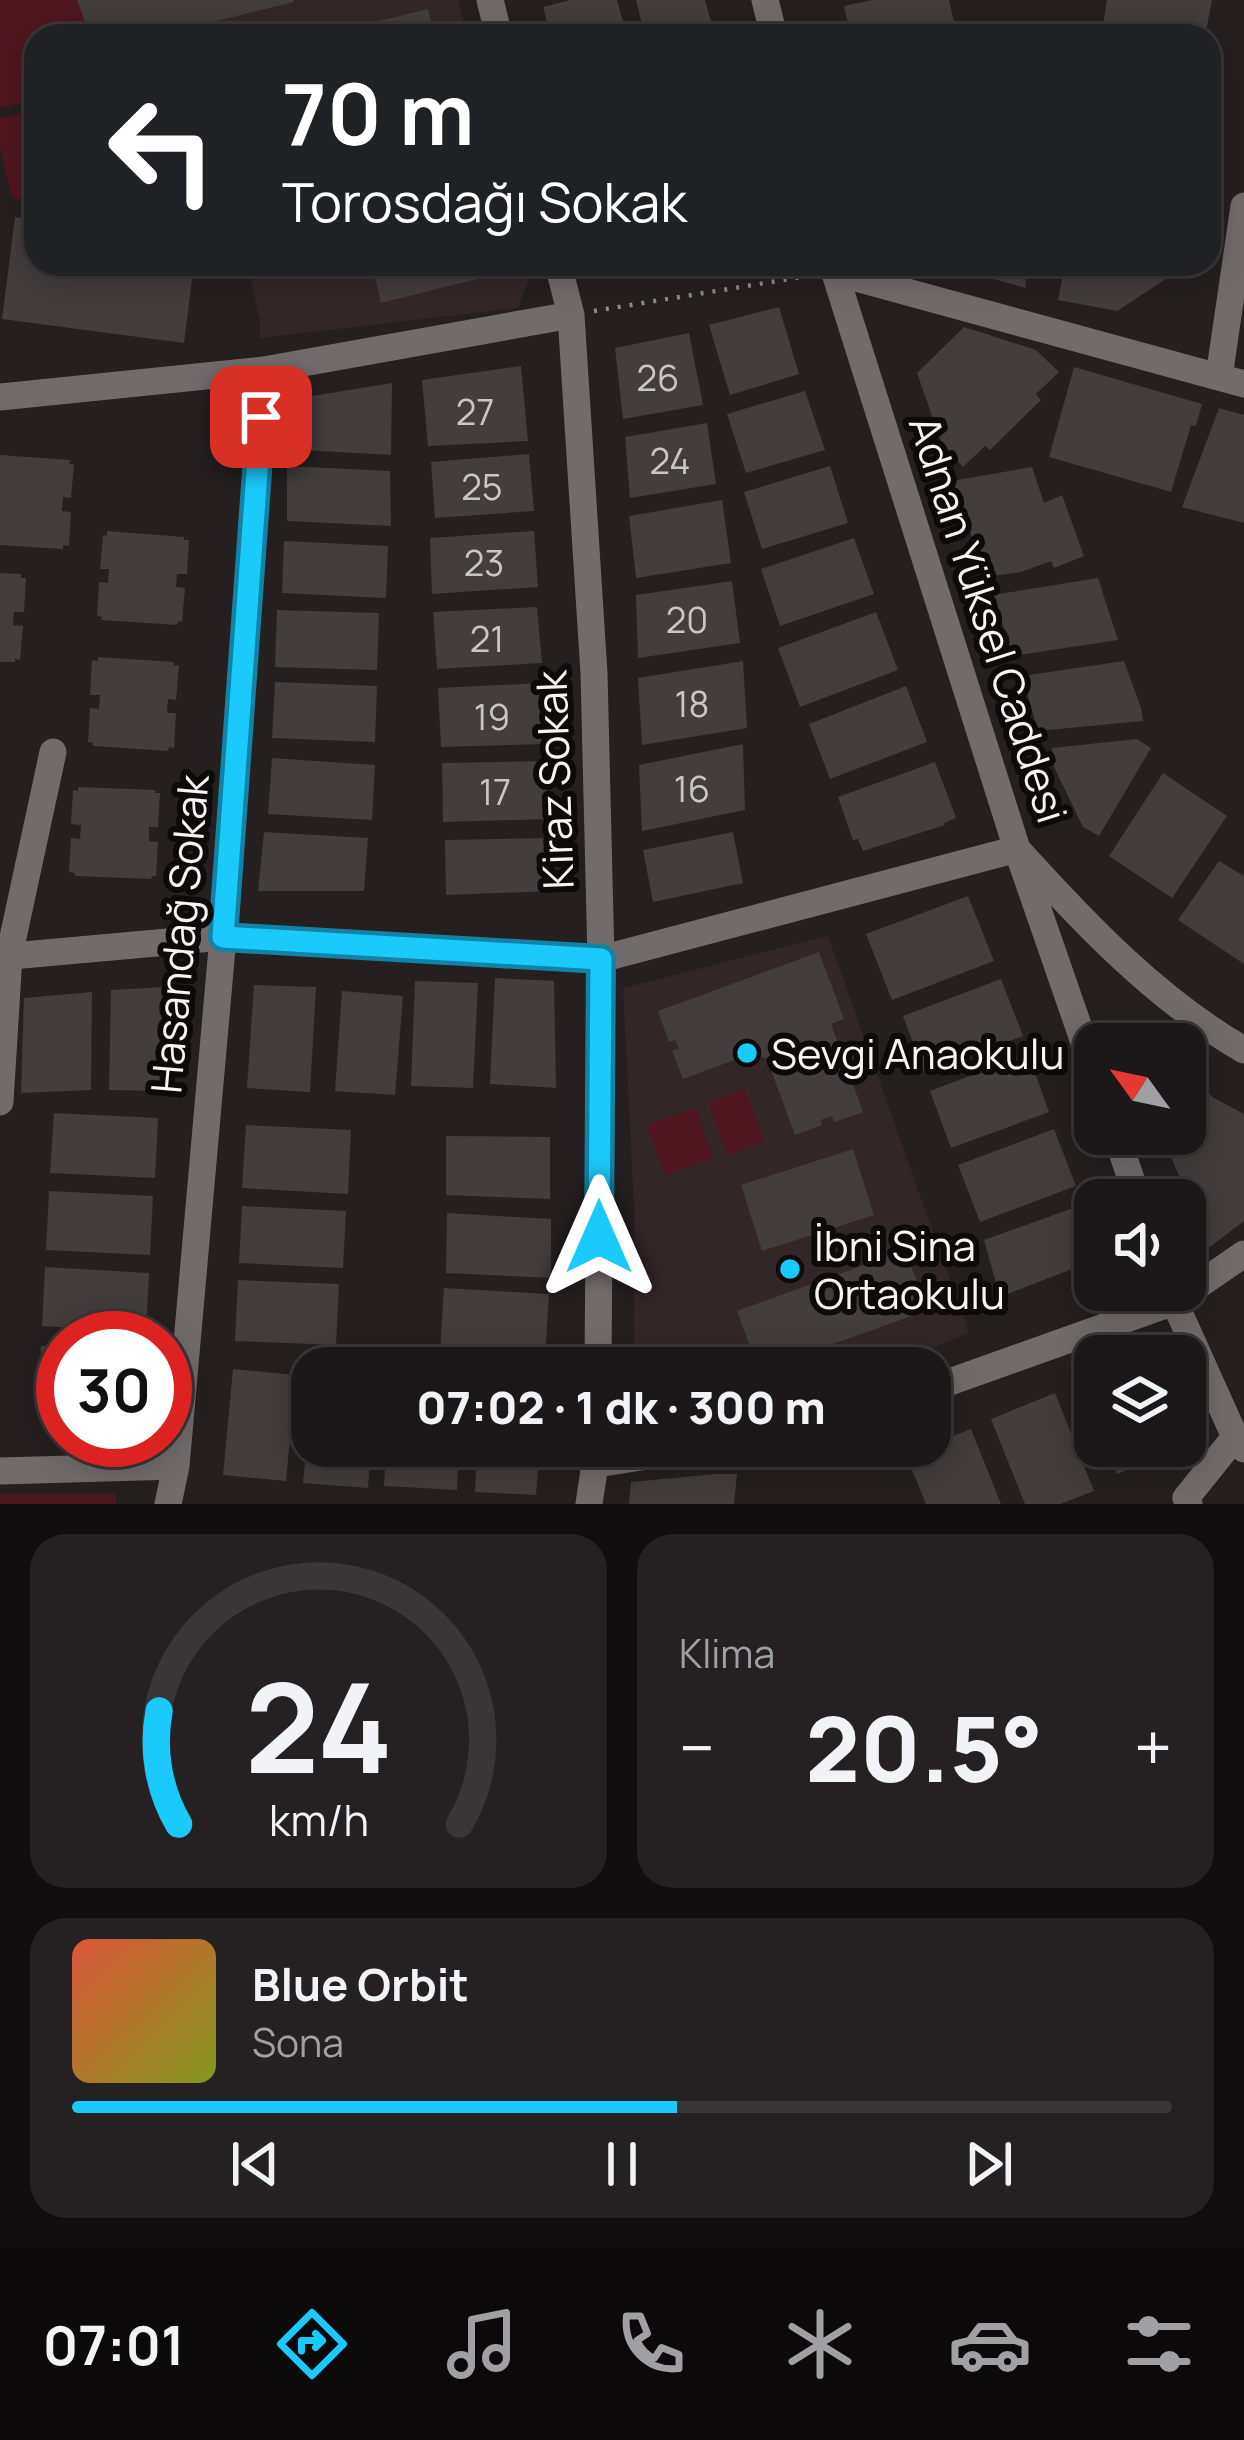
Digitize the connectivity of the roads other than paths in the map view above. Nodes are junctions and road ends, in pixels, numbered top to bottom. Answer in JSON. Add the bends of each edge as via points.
{"nodes":[{"id":1,"x":1244,"y":206,"type":"edge"},
{"id":2,"x":561,"y":276,"type":"edge"},
{"id":3,"x":835,"y":276,"type":"edge"},
{"id":4,"x":861,"y":276,"type":"edge"},
{"id":5,"x":571,"y":314,"type":"junction"},
{"id":6,"x":264,"y":370,"type":"junction"},
{"id":7,"x":1232,"y":380,"type":"edge"},
{"id":8,"x":0,"y":397,"type":"edge"},
{"id":9,"x":53,"y":752,"type":"dead end"},
{"id":10,"x":1017,"y":849,"type":"junction"},
{"id":11,"x":223,"y":937,"type":"junction"},
{"id":12,"x":5,"y":957,"type":"edge"},
{"id":13,"x":601,"y":959,"type":"junction"},
{"id":14,"x":1077,"y":1023,"type":"edge"},
{"id":15,"x":1244,"y":1050,"type":"edge"},
{"id":16,"x":0,"y":1102,"type":"edge"},
{"id":17,"x":1244,"y":1254,"type":"edge"},
{"id":18,"x":1206,"y":1276,"type":"edge"},
{"id":19,"x":190,"y":1311,"type":"edge"},
{"id":20,"x":1133,"y":1311,"type":"edge"},
{"id":21,"x":1179,"y":1311,"type":"edge"},
{"id":22,"x":598,"y":1347,"type":"edge"},
{"id":23,"x":951,"y":1380,"type":"edge"},
{"id":24,"x":1240,"y":1443,"type":"edge"},
{"id":25,"x":141,"y":1467,"type":"edge"},
{"id":26,"x":176,"y":1467,"type":"edge"},
{"id":27,"x":595,"y":1467,"type":"edge"},
{"id":28,"x":0,"y":1471,"type":"edge"},
{"id":29,"x":167,"y":1504,"type":"edge"},
{"id":30,"x":590,"y":1504,"type":"edge"},
{"id":31,"x":1189,"y":1504,"type":"edge"}],
"edges":[{"from":1,"to":7,"type":"street"},
{"from":2,"to":5,"type":"street","name":"Kiraz Sokak"},
{"from":3,"to":10,"type":"street","name":"Adnan Yüksel Caddesi"},
{"from":4,"to":7,"type":"street"},
{"from":5,"to":6,"type":"street"},
{"from":5,"to":13,"type":"street","name":"Kiraz Sokak","via":[[594,673]]},
{"from":6,"to":8,"type":"street"},
{"from":6,"to":11,"type":"street","name":"Hasandağ Sokak"},
{"from":9,"to":12,"type":"street"},
{"from":10,"to":13,"type":"street"},
{"from":10,"to":14,"type":"street"},
{"from":10,"to":15,"type":"street","name":"Adnan Yüksel Caddesi","via":[[1134,968]]},
{"from":11,"to":12,"type":"street"},
{"from":11,"to":13,"type":"street"},
{"from":11,"to":19,"type":"street","name":"Hasandağ Sokak"},
{"from":12,"to":16,"type":"street"},
{"from":13,"to":22,"type":"street","name":"Kiraz Sokak"},
{"from":17,"to":18,"type":"street"},
{"from":20,"to":23,"type":"street"},
{"from":21,"to":24,"type":"street"},
{"from":24,"to":31,"type":"street","via":[[1186,1498]]},
{"from":25,"to":28,"type":"street"},
{"from":26,"to":29,"type":"street","name":"Hasandağ Sokak"},
{"from":27,"to":30,"type":"street"}]}
